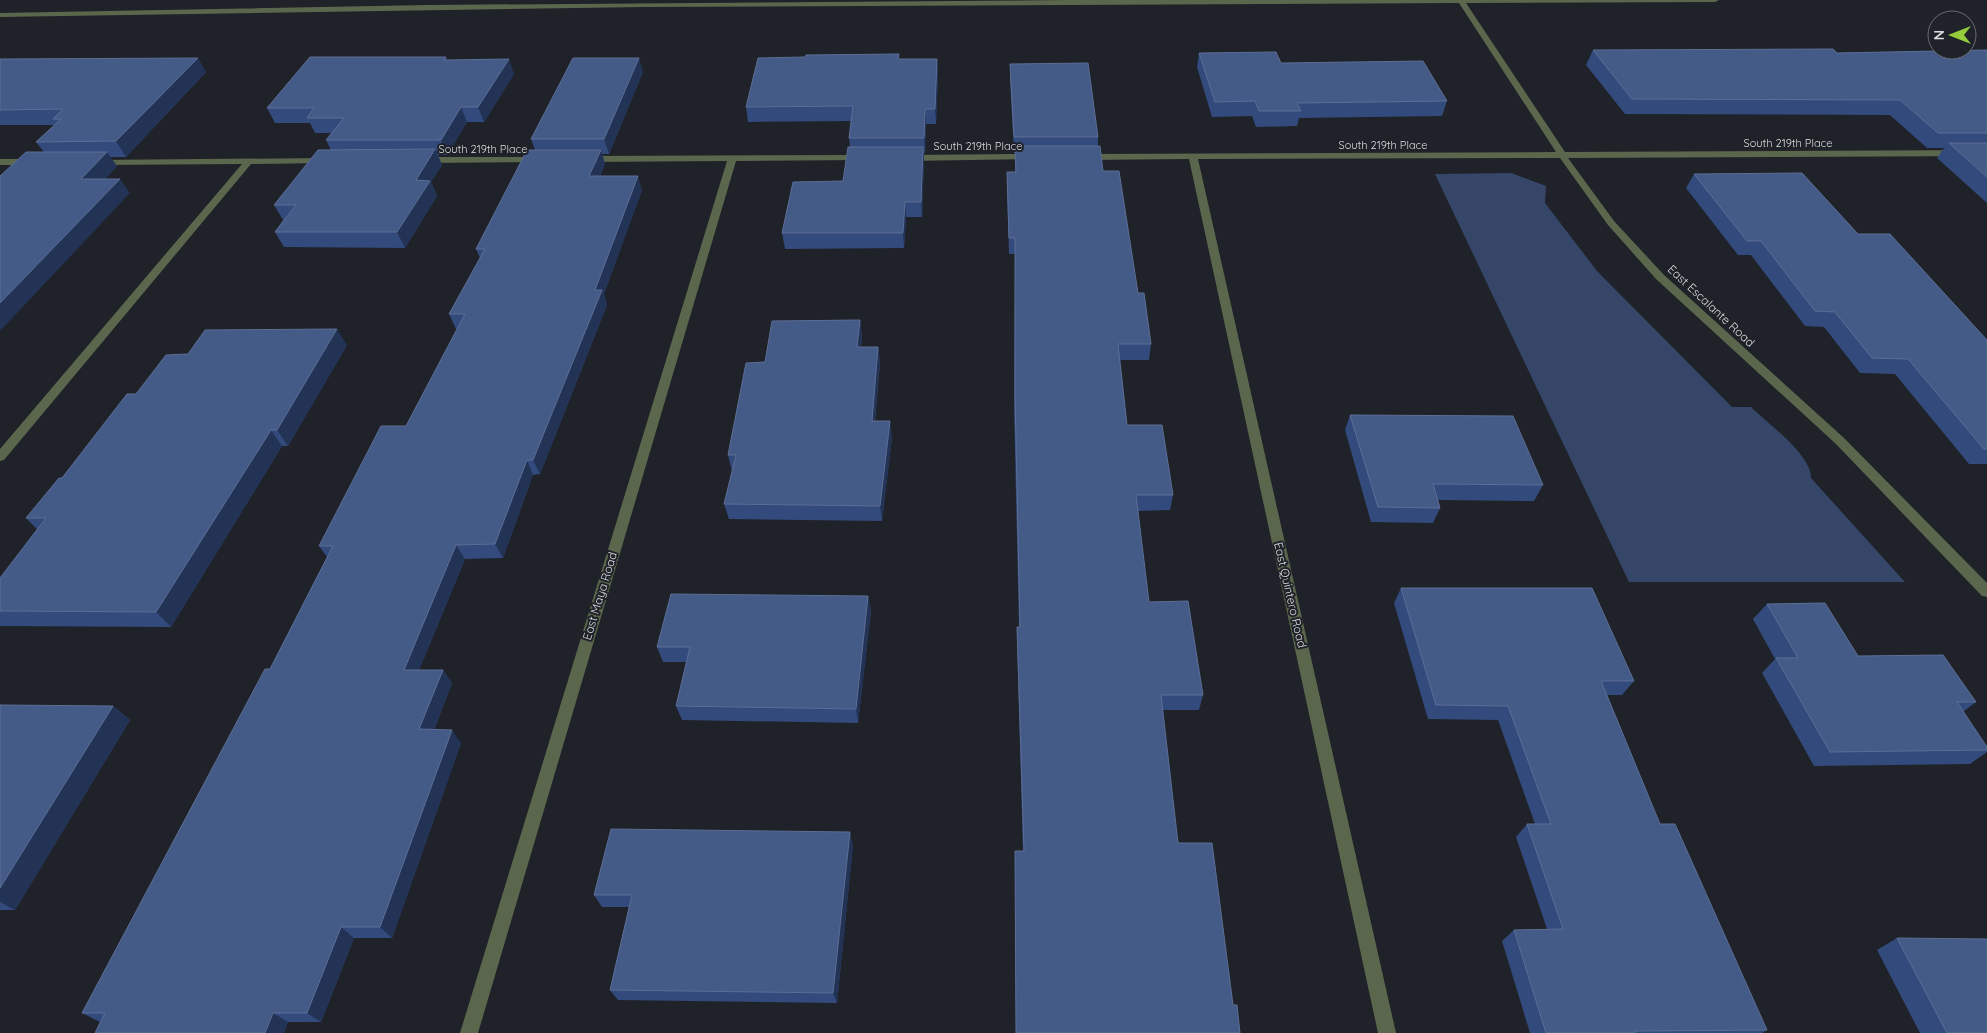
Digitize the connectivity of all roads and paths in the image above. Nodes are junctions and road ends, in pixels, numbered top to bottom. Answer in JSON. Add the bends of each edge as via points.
{"nodes":[{"id":1,"x":1715,"y":0,"type":"edge"},
{"id":2,"x":1062,"y":1,"type":"edge"},
{"id":3,"x":1461,"y":1,"type":"edge"},
{"id":4,"x":0,"y":15,"type":"edge"},
{"id":5,"x":1987,"y":153,"type":"edge"},
{"id":6,"x":1564,"y":155,"type":"junction"},
{"id":7,"x":1193,"y":156,"type":"junction"},
{"id":8,"x":1046,"y":157,"type":"edge"},
{"id":9,"x":1075,"y":157,"type":"edge"},
{"id":10,"x":869,"y":158,"type":"edge"},
{"id":11,"x":898,"y":158,"type":"edge"},
{"id":12,"x":574,"y":159,"type":"edge"},
{"id":13,"x":732,"y":159,"type":"junction"},
{"id":14,"x":338,"y":160,"type":"edge"},
{"id":15,"x":417,"y":160,"type":"edge"},
{"id":16,"x":554,"y":160,"type":"edge"},
{"id":17,"x":249,"y":161,"type":"junction"},
{"id":18,"x":0,"y":162,"type":"edge"},
{"id":19,"x":40,"y":162,"type":"edge"},
{"id":20,"x":90,"y":162,"type":"edge"},
{"id":21,"x":0,"y":457,"type":"edge"},
{"id":22,"x":1987,"y":592,"type":"edge"},
{"id":23,"x":469,"y":1033,"type":"edge"},
{"id":24,"x":1387,"y":1033,"type":"edge"}],
"edges":[{"from":1,"to":3,"type":"street"},
{"from":2,"to":3,"type":"street"},
{"from":2,"to":4,"type":"street"},
{"from":3,"to":6,"type":"street","name":"East Escalante Road"},
{"from":5,"to":6,"type":"street","name":"South 219th Place"},
{"from":6,"to":7,"type":"street","name":"South 219th Place"},
{"from":6,"to":22,"type":"street","name":"East Escalante Road","via":[[1611,223],[1660,277],[1840,441]]},
{"from":7,"to":9,"type":"street","name":"South 219th Place"},
{"from":7,"to":24,"type":"street","name":"East Quintero Road"},
{"from":8,"to":11,"type":"street","name":"South 219th Place"},
{"from":10,"to":13,"type":"street"},
{"from":12,"to":13,"type":"street"},
{"from":13,"to":23,"type":"street","name":"East Maya Road"},
{"from":14,"to":17,"type":"street"},
{"from":15,"to":16,"type":"street","name":"South 219th Place"},
{"from":17,"to":20,"type":"street"},
{"from":17,"to":21,"type":"street"},
{"from":18,"to":19,"type":"street"}]}
